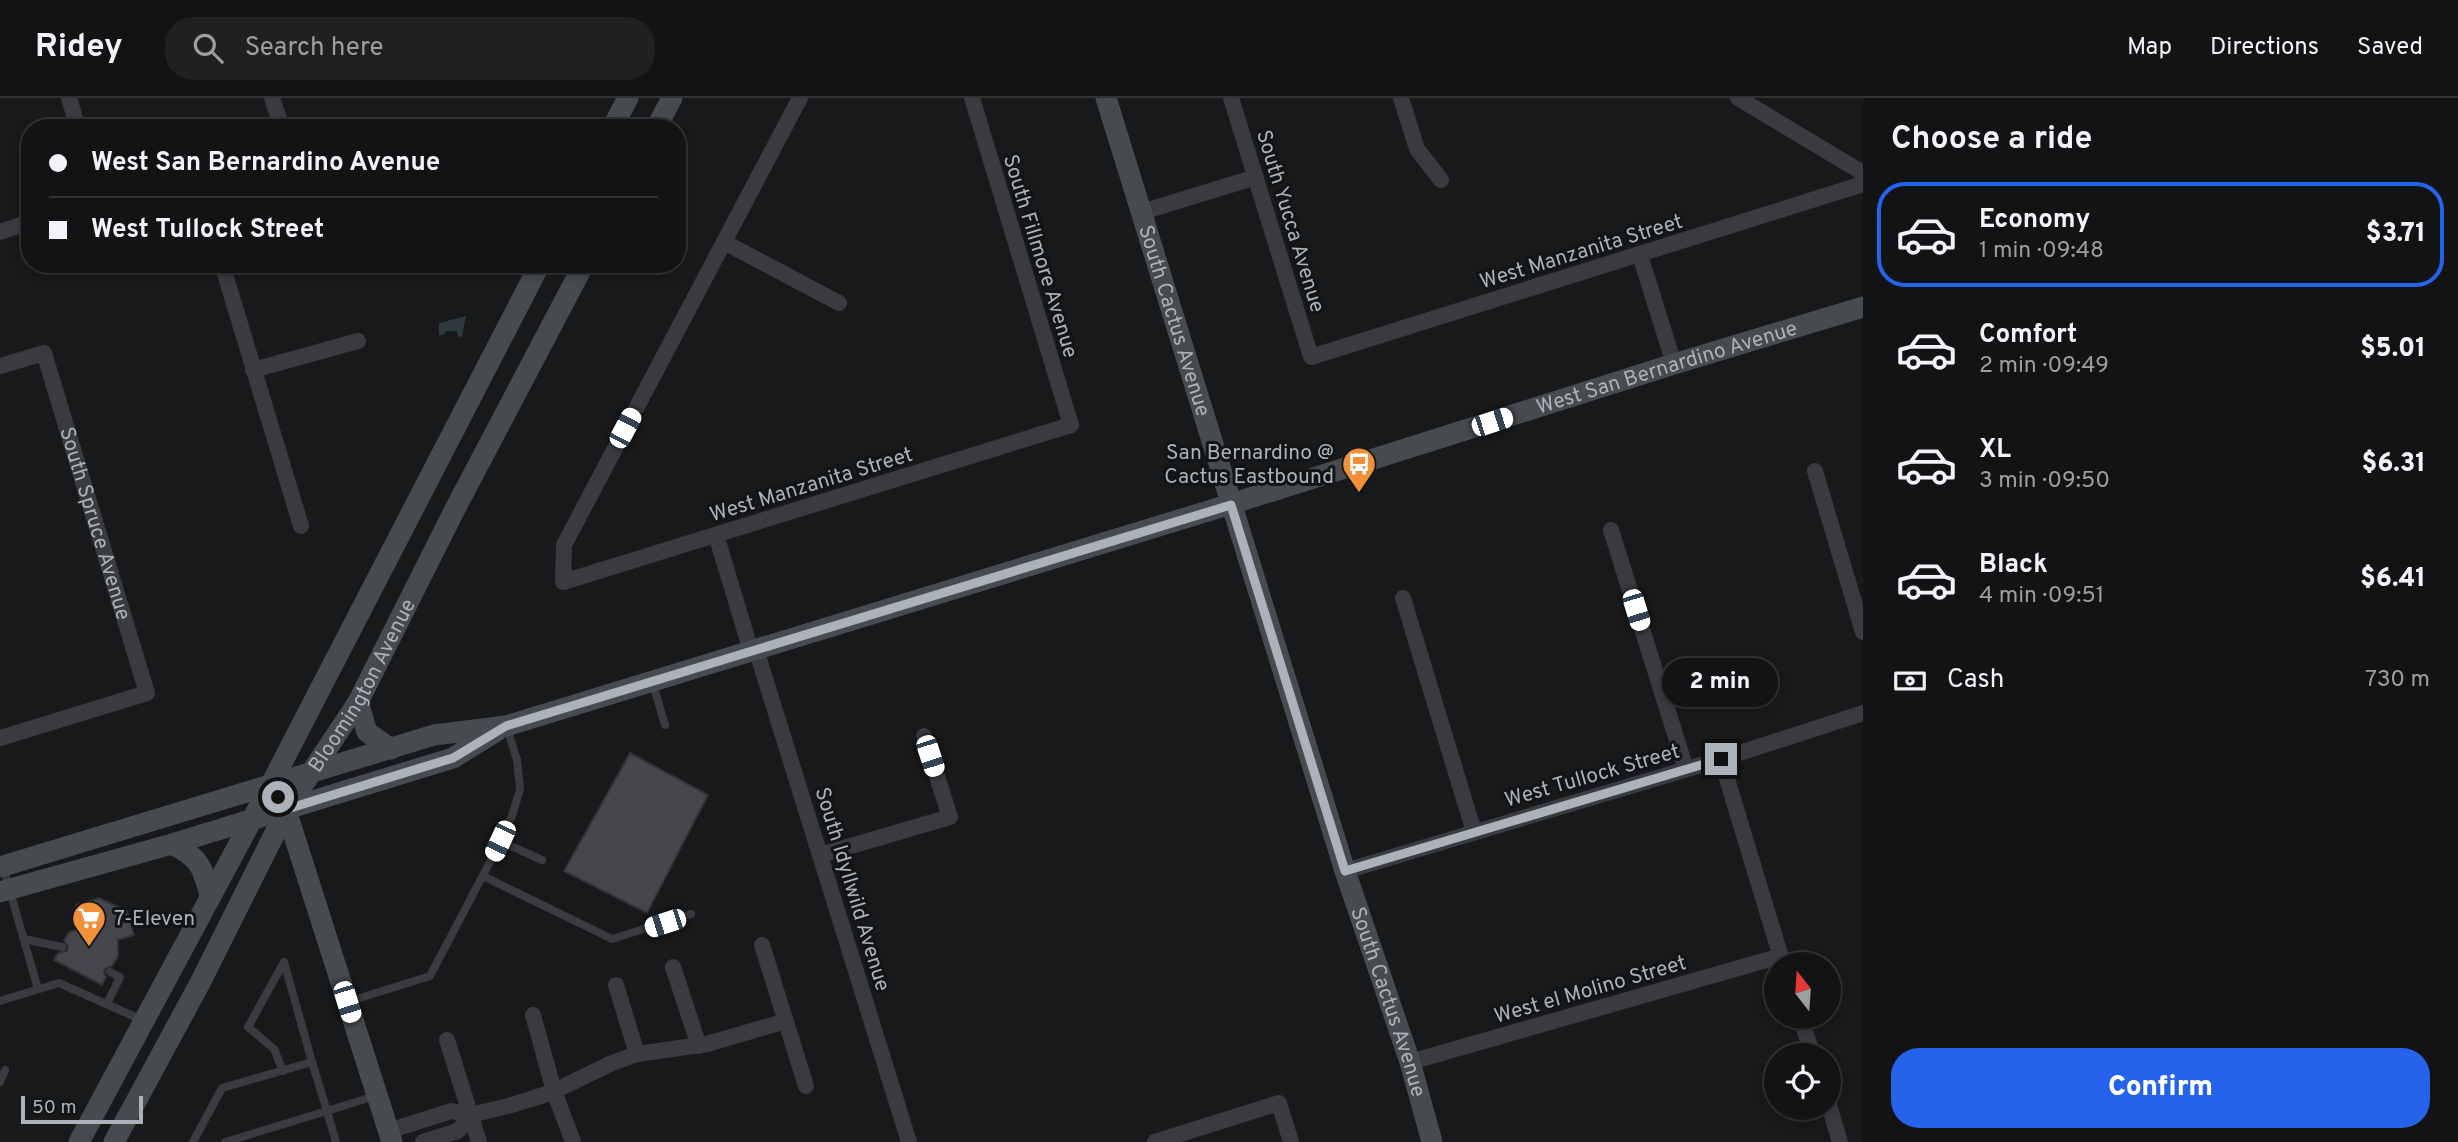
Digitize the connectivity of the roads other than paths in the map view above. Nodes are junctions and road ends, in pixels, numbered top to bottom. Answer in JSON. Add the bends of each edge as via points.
{"nodes":[{"id":1,"x":69,"y":98,"type":"edge"},
{"id":2,"x":272,"y":98,"type":"edge"},
{"id":3,"x":628,"y":98,"type":"edge"},
{"id":4,"x":672,"y":98,"type":"edge"},
{"id":5,"x":800,"y":98,"type":"edge"},
{"id":6,"x":972,"y":98,"type":"edge"},
{"id":7,"x":1106,"y":98,"type":"edge"},
{"id":8,"x":1231,"y":98,"type":"edge"},
{"id":9,"x":1401,"y":98,"type":"edge"},
{"id":10,"x":1738,"y":98,"type":"edge"},
{"id":11,"x":75,"y":119,"type":"edge"},
{"id":12,"x":279,"y":119,"type":"edge"},
{"id":13,"x":617,"y":119,"type":"edge"},
{"id":14,"x":661,"y":119,"type":"edge"},
{"id":15,"x":1863,"y":173,"type":"edge"},
{"id":16,"x":1256,"y":177,"type":"junction"},
{"id":17,"x":1441,"y":180,"type":"dead end"},
{"id":18,"x":1863,"y":184,"type":"edge"},
{"id":19,"x":1142,"y":212,"type":"junction"},
{"id":20,"x":21,"y":225,"type":"edge"},
{"id":21,"x":0,"y":232,"type":"edge"},
{"id":22,"x":724,"y":242,"type":"junction"},
{"id":23,"x":1640,"y":255,"type":"junction"},
{"id":24,"x":225,"y":273,"type":"edge"},
{"id":25,"x":535,"y":273,"type":"edge"},
{"id":26,"x":579,"y":273,"type":"edge"},
{"id":27,"x":839,"y":303,"type":"dead end"},
{"id":28,"x":1863,"y":307,"type":"edge"},
{"id":29,"x":358,"y":341,"type":"dead end"},
{"id":30,"x":1311,"y":357,"type":"joint"},
{"id":31,"x":1674,"y":364,"type":"junction"},
{"id":32,"x":0,"y":366,"type":"edge"},
{"id":33,"x":253,"y":370,"type":"junction"},
{"id":34,"x":1071,"y":425,"type":"joint"},
{"id":35,"x":1815,"y":471,"type":"dead end"},
{"id":36,"x":1231,"y":505,"type":"junction"},
{"id":37,"x":302,"y":526,"type":"dead end"},
{"id":38,"x":1611,"y":530,"type":"dead end"},
{"id":39,"x":716,"y":535,"type":"junction"},
{"id":40,"x":1403,"y":598,"type":"dead end"},
{"id":41,"x":1863,"y":632,"type":"edge"},
{"id":42,"x":754,"y":650,"type":"junction"},
{"id":43,"x":652,"y":681,"type":"junction"},
{"id":44,"x":358,"y":702,"type":"junction"},
{"id":45,"x":1863,"y":713,"type":"edge"},
{"id":46,"x":665,"y":725,"type":"dead end"},
{"id":47,"x":506,"y":726,"type":"junction"},
{"id":48,"x":924,"y":736,"type":"dead end"},
{"id":49,"x":0,"y":738,"type":"edge"},
{"id":50,"x":391,"y":749,"type":"junction"},
{"id":51,"x":1721,"y":759,"type":"junction"},
{"id":52,"x":1686,"y":769,"type":"junction"},
{"id":53,"x":313,"y":772,"type":"junction"},
{"id":54,"x":270,"y":786,"type":"junction"},
{"id":55,"x":287,"y":809,"type":"junction"},
{"id":56,"x":250,"y":820,"type":"junction"},
{"id":57,"x":1474,"y":832,"type":"junction"},
{"id":58,"x":500,"y":841,"type":"junction"},
{"id":59,"x":172,"y":844,"type":"junction"},
{"id":60,"x":820,"y":855,"type":"junction"},
{"id":61,"x":542,"y":860,"type":"dead end"},
{"id":62,"x":1,"y":867,"type":"edge"},
{"id":63,"x":1345,"y":871,"type":"junction"},
{"id":64,"x":482,"y":876,"type":"junction"},
{"id":65,"x":5,"y":891,"type":"edge"},
{"id":66,"x":210,"y":895,"type":"junction"},
{"id":67,"x":691,"y":914,"type":"dead end"},
{"id":68,"x":24,"y":939,"type":"junction"},
{"id":69,"x":762,"y":945,"type":"dead end"},
{"id":70,"x":62,"y":947,"type":"dead end"},
{"id":71,"x":1780,"y":952,"type":"edge"},
{"id":72,"x":1764,"y":965,"type":"edge"},
{"id":73,"x":673,"y":967,"type":"dead end"},
{"id":74,"x":110,"y":972,"type":"dead end"},
{"id":75,"x":616,"y":985,"type":"dead end"},
{"id":76,"x":38,"y":989,"type":"junction"},
{"id":77,"x":0,"y":1001,"type":"edge"},
{"id":78,"x":347,"y":1002,"type":"junction"},
{"id":79,"x":107,"y":1004,"type":"junction"},
{"id":80,"x":533,"y":1015,"type":"dead end"},
{"id":81,"x":144,"y":1021,"type":"junction"},
{"id":82,"x":786,"y":1021,"type":"junction"},
{"id":83,"x":447,"y":1040,"type":"dead end"},
{"id":84,"x":699,"y":1045,"type":"junction"},
{"id":85,"x":638,"y":1054,"type":"junction"},
{"id":86,"x":313,"y":1062,"type":"junction"},
{"id":87,"x":1410,"y":1062,"type":"junction"},
{"id":88,"x":5,"y":1070,"type":"dead end"},
{"id":89,"x":283,"y":1071,"type":"junction"},
{"id":90,"x":0,"y":1082,"type":"edge"},
{"id":91,"x":806,"y":1086,"type":"dead end"},
{"id":92,"x":554,"y":1090,"type":"junction"},
{"id":93,"x":377,"y":1096,"type":"junction"},
{"id":94,"x":327,"y":1111,"type":"junction"},
{"id":95,"x":471,"y":1115,"type":"junction"},
{"id":96,"x":1832,"y":1120,"type":"edge"},
{"id":97,"x":390,"y":1137,"type":"edge"},
{"id":98,"x":1837,"y":1141,"type":"edge"},
{"id":99,"x":79,"y":1142,"type":"edge"},
{"id":100,"x":114,"y":1142,"type":"edge"},
{"id":101,"x":193,"y":1142,"type":"edge"},
{"id":102,"x":225,"y":1142,"type":"edge"},
{"id":103,"x":336,"y":1142,"type":"edge"},
{"id":104,"x":423,"y":1142,"type":"edge"},
{"id":105,"x":479,"y":1142,"type":"edge"},
{"id":106,"x":573,"y":1142,"type":"edge"},
{"id":107,"x":909,"y":1142,"type":"edge"},
{"id":108,"x":1155,"y":1142,"type":"edge"},
{"id":109,"x":1291,"y":1142,"type":"edge"},
{"id":110,"x":1432,"y":1142,"type":"edge"}],
"edges":[{"from":1,"to":11,"type":"street"},
{"from":2,"to":12,"type":"street"},
{"from":3,"to":13,"type":"main road"},
{"from":4,"to":14,"type":"main road"},
{"from":5,"to":22,"type":"street"},
{"from":6,"to":34,"type":"street","name":"South Fillmore Avenue"},
{"from":7,"to":19,"type":"main road","name":"South Cactus Avenue"},
{"from":8,"to":16,"type":"street","name":"South Yucca Avenue"},
{"from":9,"to":17,"type":"street","via":[[1417,149]]},
{"from":10,"to":15,"type":"street"},
{"from":16,"to":19,"type":"street"},
{"from":16,"to":30,"type":"street","name":"South Yucca Avenue"},
{"from":18,"to":23,"type":"street","name":"West Manzanita Street"},
{"from":19,"to":36,"type":"main road","name":"South Cactus Avenue"},
{"from":20,"to":21,"type":"street"},
{"from":22,"to":27,"type":"street"},
{"from":22,"to":39,"type":"street","name":"West Manzanita Street","via":[[564,545],[563,582]]},
{"from":23,"to":30,"type":"street","name":"West Manzanita Street"},
{"from":23,"to":31,"type":"street"},
{"from":24,"to":33,"type":"street"},
{"from":25,"to":54,"type":"main road","name":"Bloomington Avenue"},
{"from":26,"to":44,"type":"main road","name":"Bloomington Avenue"},
{"from":28,"to":31,"type":"main road","name":"West San Bernardino Avenue"},
{"from":29,"to":33,"type":"street"},
{"from":31,"to":36,"type":"main road","name":"West San Bernardino Avenue"},
{"from":32,"to":49,"type":"street","name":"South Spruce Avenue","via":[[44,353],[147,693]]},
{"from":33,"to":37,"type":"street"},
{"from":34,"to":39,"type":"street","name":"West Manzanita Street"},
{"from":35,"to":41,"type":"street"},
{"from":36,"to":42,"type":"main road","name":"West San Bernardino Avenue"},
{"from":36,"to":63,"type":"main road","name":"South Cactus Avenue"},
{"from":38,"to":52,"type":"street"},
{"from":39,"to":42,"type":"street","name":"South Idyllwild Avenue"},
{"from":40,"to":57,"type":"street"},
{"from":42,"to":43,"type":"main road","name":"West San Bernardino Avenue"},
{"from":42,"to":60,"type":"street","name":"South Idyllwild Avenue"},
{"from":43,"to":46,"type":"lane"},
{"from":43,"to":47,"type":"main road","name":"West San Bernardino Avenue"},
{"from":44,"to":50,"type":"main road","via":[[367,732]]},
{"from":44,"to":53,"type":"main road","name":"Bloomington Avenue"},
{"from":45,"to":51,"type":"street","name":"West Tullock Street"},
{"from":47,"to":50,"type":"main road","name":"West San Bernardino Avenue","via":[[434,735]]},
{"from":47,"to":55,"type":"main road","name":"West San Bernardino Avenue","via":[[453,758]]},
{"from":47,"to":58,"type":"lane","via":[[520,789]]},
{"from":48,"to":60,"type":"street","via":[[950,817]]},
{"from":50,"to":53,"type":"main road","name":"West San Bernardino Avenue"},
{"from":51,"to":52,"type":"street","name":"West Tullock Street"},
{"from":51,"to":71,"type":"street"},
{"from":52,"to":57,"type":"street","name":"West Tullock Street"},
{"from":53,"to":54,"type":"main road","name":"West San Bernardino Avenue"},
{"from":53,"to":55,"type":"main road","name":"Bloomington Avenue"},
{"from":54,"to":55,"type":"main road"},
{"from":54,"to":56,"type":"main road","name":"Bloomington Avenue"},
{"from":54,"to":62,"type":"main road","name":"West San Bernardino Avenue"},
{"from":55,"to":56,"type":"main road","name":"West San Bernardino Avenue"},
{"from":55,"to":78,"type":"main road"},
{"from":55,"to":100,"type":"main road","name":"Bloomington Avenue"},
{"from":56,"to":59,"type":"main road","name":"West San Bernardino Avenue"},
{"from":56,"to":66,"type":"main road","name":"Bloomington Avenue"},
{"from":57,"to":63,"type":"street","name":"West Tullock Street"},
{"from":58,"to":61,"type":"lane"},
{"from":58,"to":64,"type":"lane"},
{"from":59,"to":65,"type":"main road","name":"West San Bernardino Avenue"},
{"from":59,"to":66,"type":"main road","via":[[203,868]]},
{"from":60,"to":107,"type":"street","name":"South Idyllwild Avenue"},
{"from":62,"to":65,"type":"lane"},
{"from":63,"to":87,"type":"main road","name":"South Cactus Avenue"},
{"from":64,"to":67,"type":"lane","via":[[612,939]]},
{"from":64,"to":78,"type":"lane","via":[[430,976]]},
{"from":65,"to":68,"type":"lane"},
{"from":66,"to":81,"type":"main road","name":"Bloomington Avenue"},
{"from":68,"to":70,"type":"lane"},
{"from":68,"to":76,"type":"lane"},
{"from":69,"to":82,"type":"street"},
{"from":72,"to":87,"type":"street","name":"West el Molino Street"},
{"from":73,"to":84,"type":"street"},
{"from":74,"to":79,"type":"lane","via":[[120,977]]},
{"from":75,"to":85,"type":"street"},
{"from":76,"to":77,"type":"lane"},
{"from":76,"to":79,"type":"lane","via":[[59,983]]},
{"from":78,"to":93,"type":"main road"},
{"from":79,"to":81,"type":"lane"},
{"from":80,"to":92,"type":"street"},
{"from":81,"to":99,"type":"main road","name":"Bloomington Avenue"},
{"from":82,"to":84,"type":"street"},
{"from":82,"to":91,"type":"street"},
{"from":83,"to":95,"type":"street"},
{"from":84,"to":85,"type":"street"},
{"from":85,"to":92,"type":"street"},
{"from":86,"to":89,"type":"lane"},
{"from":86,"to":89,"type":"lane","via":[[284,962],[248,1027],[274,1049]]},
{"from":86,"to":94,"type":"lane"},
{"from":87,"to":110,"type":"main road","name":"South Cactus Avenue"},
{"from":88,"to":90,"type":"lane"},
{"from":89,"to":101,"type":"lane","via":[[222,1088]]},
{"from":92,"to":95,"type":"street"},
{"from":92,"to":106,"type":"street"},
{"from":93,"to":94,"type":"lane"},
{"from":93,"to":97,"type":"main road"},
{"from":94,"to":102,"type":"lane"},
{"from":94,"to":103,"type":"lane"},
{"from":95,"to":97,"type":"street","via":[[451,1111]]},
{"from":95,"to":104,"type":"street","via":[[458,1131]]},
{"from":95,"to":105,"type":"street"},
{"from":96,"to":98,"type":"street"},
{"from":108,"to":109,"type":"street","via":[[1279,1103]]}]}
